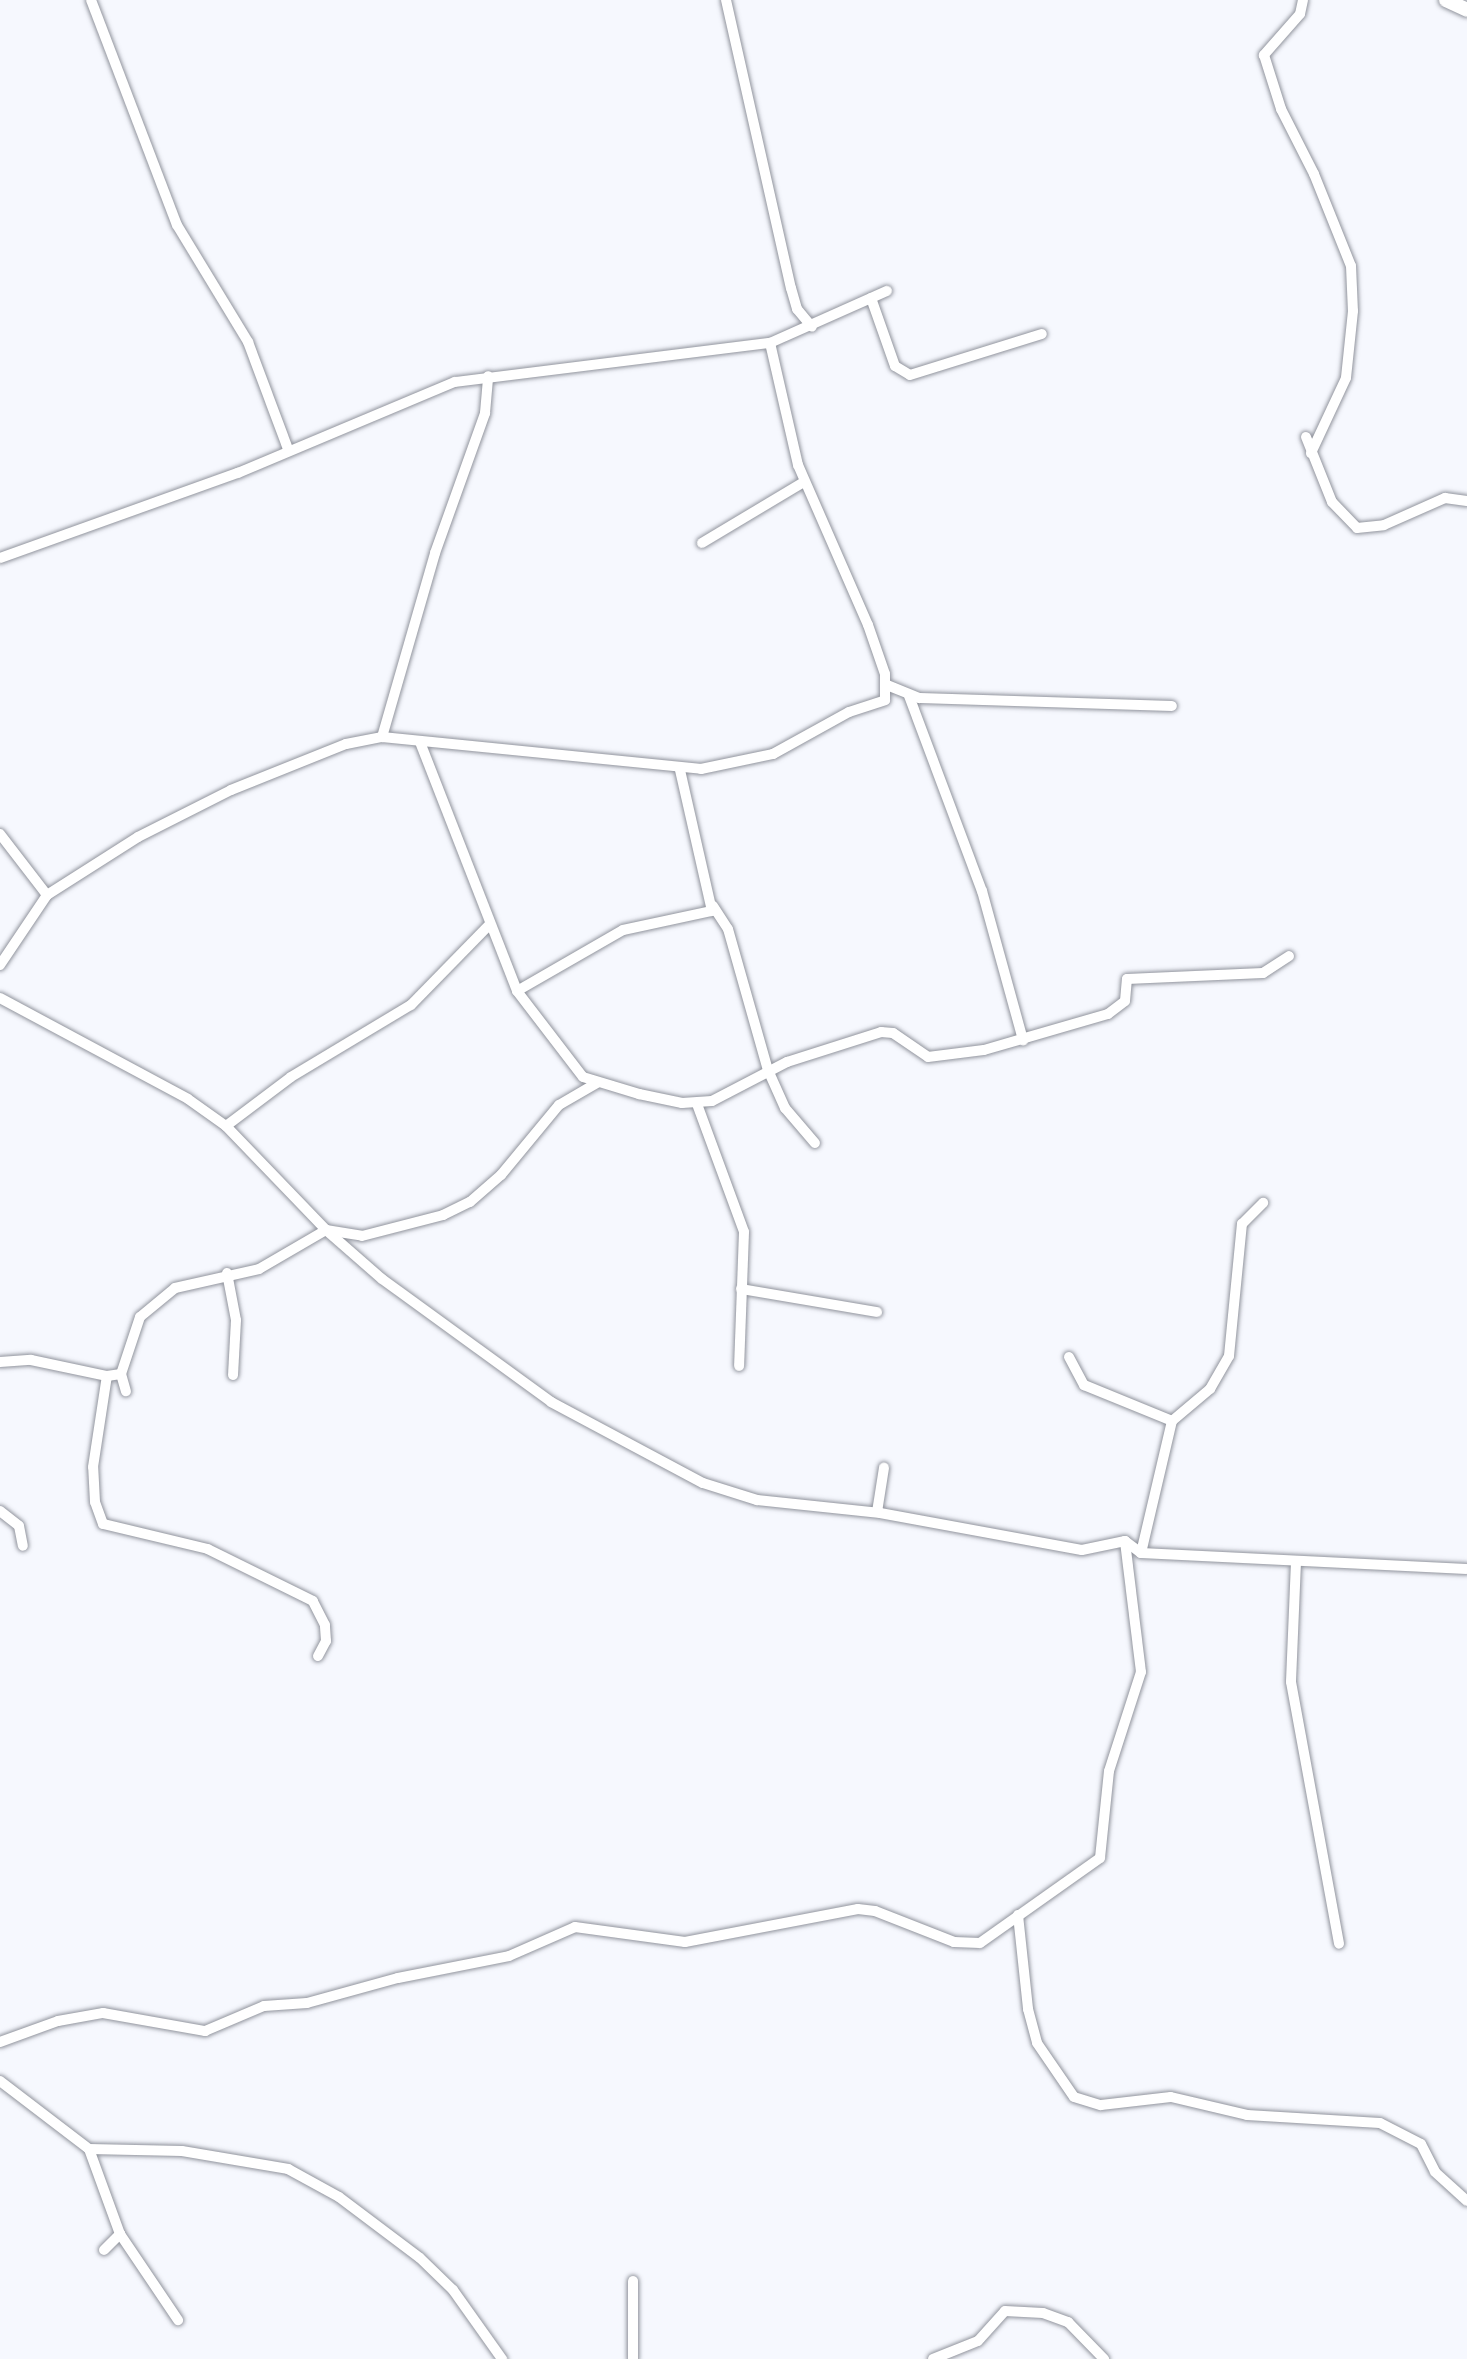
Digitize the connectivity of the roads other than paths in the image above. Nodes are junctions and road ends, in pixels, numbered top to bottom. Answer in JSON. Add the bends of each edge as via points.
{"nodes":[{"id":1,"x":91,"y":0,"type":"edge"},
{"id":2,"x":726,"y":0,"type":"edge"},
{"id":3,"x":1303,"y":0,"type":"edge"},
{"id":4,"x":1446,"y":0,"type":"edge"},
{"id":5,"x":1467,"y":10,"type":"edge"},
{"id":6,"x":887,"y":291,"type":"dead end"},
{"id":7,"x":871,"y":298,"type":"junction"},
{"id":8,"x":812,"y":327,"type":"junction"},
{"id":9,"x":1042,"y":334,"type":"dead end"},
{"id":10,"x":770,"y":343,"type":"junction"},
{"id":11,"x":488,"y":376,"type":"junction"},
{"id":12,"x":1306,"y":437,"type":"dead end"},
{"id":13,"x":288,"y":449,"type":"junction"},
{"id":14,"x":1311,"y":453,"type":"junction"},
{"id":15,"x":804,"y":482,"type":"junction"},
{"id":16,"x":1467,"y":501,"type":"edge"},
{"id":17,"x":702,"y":543,"type":"dead end"},
{"id":18,"x":0,"y":558,"type":"edge"},
{"id":19,"x":887,"y":685,"type":"junction"},
{"id":20,"x":909,"y":696,"type":"junction"},
{"id":21,"x":1172,"y":706,"type":"dead end"},
{"id":22,"x":382,"y":737,"type":"junction"},
{"id":23,"x":420,"y":742,"type":"junction"},
{"id":24,"x":680,"y":770,"type":"junction"},
{"id":25,"x":0,"y":834,"type":"edge"},
{"id":26,"x":47,"y":895,"type":"junction"},
{"id":27,"x":713,"y":906,"type":"junction"},
{"id":28,"x":488,"y":926,"type":"junction"},
{"id":29,"x":1289,"y":956,"type":"dead end"},
{"id":30,"x":0,"y":965,"type":"edge"},
{"id":31,"x":517,"y":991,"type":"junction"},
{"id":32,"x":0,"y":998,"type":"edge"},
{"id":33,"x":1023,"y":1040,"type":"junction"},
{"id":34,"x":768,"y":1070,"type":"junction"},
{"id":35,"x":597,"y":1083,"type":"junction"},
{"id":36,"x":697,"y":1104,"type":"junction"},
{"id":37,"x":226,"y":1126,"type":"junction"},
{"id":38,"x":815,"y":1143,"type":"dead end"},
{"id":39,"x":1263,"y":1203,"type":"dead end"},
{"id":40,"x":326,"y":1230,"type":"junction"},
{"id":41,"x":227,"y":1273,"type":"junction"},
{"id":42,"x":741,"y":1289,"type":"junction"},
{"id":43,"x":877,"y":1312,"type":"dead end"},
{"id":44,"x":1069,"y":1357,"type":"dead end"},
{"id":45,"x":0,"y":1362,"type":"edge"},
{"id":46,"x":739,"y":1366,"type":"dead end"},
{"id":47,"x":121,"y":1374,"type":"junction"},
{"id":48,"x":233,"y":1375,"type":"dead end"},
{"id":49,"x":107,"y":1376,"type":"junction"},
{"id":50,"x":126,"y":1391,"type":"dead end"},
{"id":51,"x":1172,"y":1421,"type":"junction"},
{"id":52,"x":884,"y":1468,"type":"dead end"},
{"id":53,"x":0,"y":1511,"type":"edge"},
{"id":54,"x":877,"y":1512,"type":"junction"},
{"id":55,"x":1125,"y":1541,"type":"junction"},
{"id":56,"x":23,"y":1546,"type":"dead end"},
{"id":57,"x":1141,"y":1553,"type":"junction"},
{"id":58,"x":1296,"y":1562,"type":"junction"},
{"id":59,"x":1467,"y":1569,"type":"edge"},
{"id":60,"x":318,"y":1656,"type":"dead end"},
{"id":61,"x":1018,"y":1915,"type":"junction"},
{"id":62,"x":1339,"y":1944,"type":"dead end"},
{"id":63,"x":0,"y":2042,"type":"edge"},
{"id":64,"x":0,"y":2081,"type":"edge"},
{"id":65,"x":89,"y":2149,"type":"junction"},
{"id":66,"x":1467,"y":2201,"type":"edge"},
{"id":67,"x":120,"y":2234,"type":"junction"},
{"id":68,"x":104,"y":2250,"type":"dead end"},
{"id":69,"x":633,"y":2281,"type":"dead end"},
{"id":70,"x":178,"y":2320,"type":"dead end"},
{"id":71,"x":502,"y":2359,"type":"edge"},
{"id":72,"x":633,"y":2359,"type":"edge"},
{"id":73,"x":933,"y":2359,"type":"edge"},
{"id":74,"x":1104,"y":2359,"type":"edge"}],
"edges":[{"from":1,"to":13,"type":"street","via":[[124,75],[177,225],[248,342]]},
{"from":2,"to":8,"type":"street","via":[[791,288],[797,309]]},
{"from":3,"to":14,"type":"street","via":[[1300,14],[1264,55],[1281,109],[1351,266],[1353,311],[1346,378]]},
{"from":4,"to":5,"type":"street"},
{"from":6,"to":7,"type":"street"},
{"from":7,"to":8,"type":"street"},
{"from":7,"to":9,"type":"street","via":[[895,366],[910,375]]},
{"from":8,"to":10,"type":"street"},
{"from":10,"to":11,"type":"street"},
{"from":10,"to":15,"type":"street"},
{"from":11,"to":13,"type":"street","via":[[455,382]]},
{"from":11,"to":22,"type":"street","via":[[485,413],[435,553]]},
{"from":12,"to":14,"type":"street"},
{"from":13,"to":18,"type":"street","via":[[238,473]]},
{"from":14,"to":16,"type":"street","via":[[1332,502],[1357,528],[1384,525],[1445,498]]},
{"from":15,"to":17,"type":"street"},
{"from":15,"to":19,"type":"street","via":[[856,595]]},
{"from":19,"to":20,"type":"street"},
{"from":19,"to":24,"type":"street","via":[[888,694],[879,704],[849,712],[773,754]]},
{"from":20,"to":21,"type":"street"},
{"from":20,"to":33,"type":"street","via":[[982,891]]},
{"from":22,"to":23,"type":"street"},
{"from":22,"to":26,"type":"street","via":[[335,747],[231,790],[138,837]]},
{"from":23,"to":24,"type":"street","via":[[563,753]]},
{"from":23,"to":28,"type":"street"},
{"from":24,"to":27,"type":"street"},
{"from":25,"to":26,"type":"street"},
{"from":26,"to":30,"type":"street"},
{"from":27,"to":31,"type":"street","via":[[707,914],[623,930]]},
{"from":27,"to":34,"type":"street","via":[[728,929]]},
{"from":28,"to":31,"type":"street"},
{"from":28,"to":37,"type":"street","via":[[411,1005],[291,1077]]},
{"from":29,"to":33,"type":"street","via":[[1263,973],[1127,979],[1125,1001],[1108,1014]]},
{"from":31,"to":35,"type":"street","via":[[569,1063]]},
{"from":32,"to":37,"type":"street","via":[[138,1069]]},
{"from":33,"to":34,"type":"street","via":[[942,1059],[881,1032]]},
{"from":34,"to":36,"type":"street","via":[[746,1086]]},
{"from":34,"to":38,"type":"street","via":[[785,1108]]},
{"from":35,"to":36,"type":"street"},
{"from":35,"to":40,"type":"street","via":[[559,1105],[501,1175],[470,1202],[443,1215],[362,1236]]},
{"from":36,"to":42,"type":"street","via":[[744,1232]]},
{"from":37,"to":40,"type":"street"},
{"from":39,"to":51,"type":"street","via":[[1242,1224],[1229,1356],[1210,1389]]},
{"from":40,"to":41,"type":"street","via":[[259,1269]]},
{"from":40,"to":54,"type":"street","via":[[382,1279],[599,1431],[703,1483],[757,1500]]},
{"from":41,"to":47,"type":"street","via":[[175,1288],[153,1303],[136,1326]]},
{"from":41,"to":48,"type":"street","via":[[236,1320]]},
{"from":42,"to":43,"type":"street"},
{"from":42,"to":46,"type":"street"},
{"from":44,"to":51,"type":"street","via":[[1084,1385]]},
{"from":45,"to":49,"type":"street","via":[[31,1360]]},
{"from":47,"to":49,"type":"street"},
{"from":47,"to":50,"type":"street"},
{"from":49,"to":60,"type":"street","via":[[93,1467],[95,1502],[103,1524],[208,1549],[313,1601],[325,1625],[326,1641]]},
{"from":51,"to":57,"type":"street"},
{"from":52,"to":54,"type":"street"},
{"from":53,"to":56,"type":"street","via":[[19,1526]]},
{"from":54,"to":55,"type":"street","via":[[1082,1550]]},
{"from":55,"to":57,"type":"street"},
{"from":55,"to":61,"type":"street","via":[[1141,1672],[1131,1716],[1109,1771],[1100,1858]]},
{"from":57,"to":58,"type":"street"},
{"from":58,"to":59,"type":"street"},
{"from":58,"to":62,"type":"street","via":[[1291,1682]]},
{"from":61,"to":63,"type":"street","via":[[991,1937],[967,1945],[858,1909],[685,1942],[575,1927],[509,1956],[307,2003],[264,2006],[205,2031],[103,2013],[58,2021]]},
{"from":61,"to":66,"type":"street","via":[[1037,2043],[1074,2097],[1101,2105],[1171,2097],[1247,2115],[1380,2123],[1421,2144],[1435,2172]]},
{"from":64,"to":65,"type":"street"},
{"from":65,"to":67,"type":"street"},
{"from":65,"to":71,"type":"street","via":[[126,2154],[182,2151],[288,2169],[339,2197],[420,2258],[453,2290]]},
{"from":67,"to":68,"type":"street"},
{"from":67,"to":70,"type":"street"},
{"from":69,"to":72,"type":"street"},
{"from":73,"to":74,"type":"street","via":[[978,2341],[1005,2311],[1043,2313],[1068,2322]]}]}
